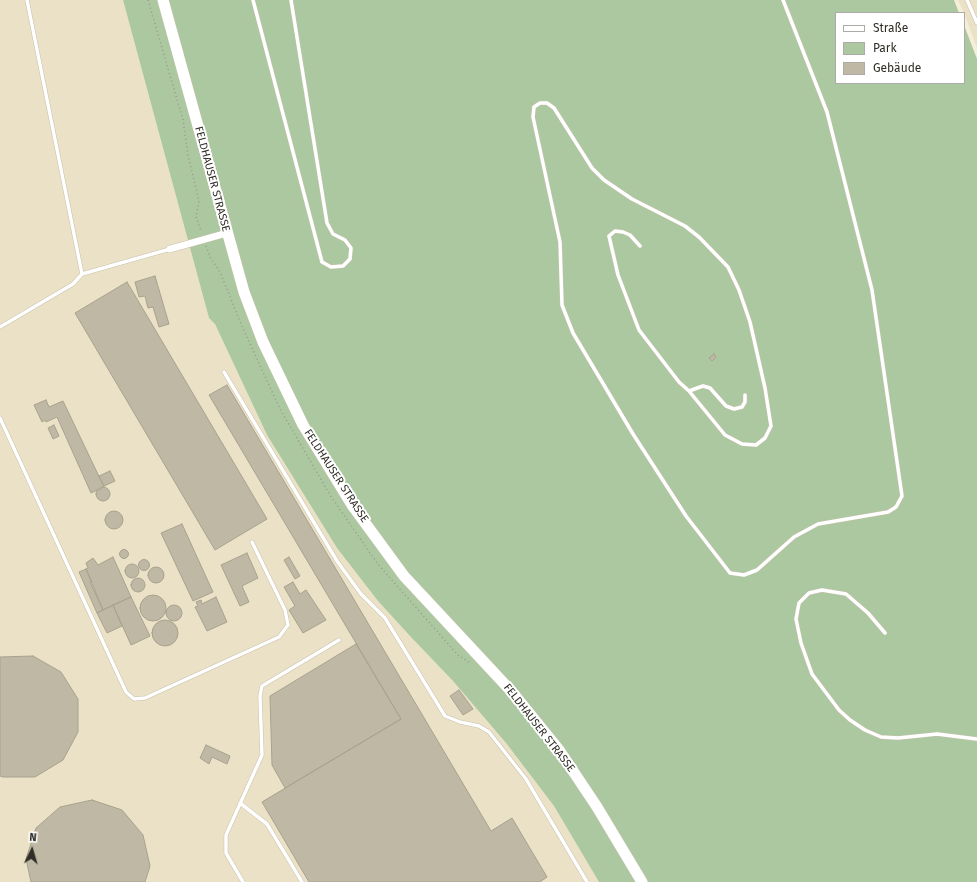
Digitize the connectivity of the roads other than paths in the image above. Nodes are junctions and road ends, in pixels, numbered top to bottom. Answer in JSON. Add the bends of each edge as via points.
{"nodes":[{"id":1,"x":27,"y":0,"type":"edge"},
{"id":2,"x":163,"y":0,"type":"edge"},
{"id":3,"x":253,"y":0,"type":"edge"},
{"id":4,"x":291,"y":0,"type":"edge"},
{"id":5,"x":783,"y":0,"type":"edge"},
{"id":6,"x":968,"y":0,"type":"edge"},
{"id":7,"x":977,"y":24,"type":"edge"},
{"id":8,"x":227,"y":233,"type":"junction"},
{"id":9,"x":640,"y":246,"type":"dead end"},
{"id":10,"x":170,"y":249,"type":"joint"},
{"id":11,"x":82,"y":274,"type":"junction"},
{"id":12,"x":0,"y":327,"type":"edge"},
{"id":13,"x":224,"y":372,"type":"dead end"},
{"id":14,"x":689,"y":391,"type":"junction"},
{"id":15,"x":745,"y":395,"type":"dead end"},
{"id":16,"x":0,"y":418,"type":"edge"},
{"id":17,"x":252,"y":542,"type":"dead end"},
{"id":18,"x":885,"y":632,"type":"dead end"},
{"id":19,"x":339,"y":640,"type":"dead end"},
{"id":20,"x":977,"y":738,"type":"edge"},
{"id":21,"x":240,"y":804,"type":"junction"},
{"id":22,"x":243,"y":882,"type":"edge"},
{"id":23,"x":302,"y":882,"type":"edge"},
{"id":24,"x":587,"y":882,"type":"edge"},
{"id":25,"x":642,"y":882,"type":"edge"}],
"edges":[{"from":1,"to":11,"type":"lane"},
{"from":2,"to":8,"type":"street","name":"FELDHAUSER STRASSE"},
{"from":3,"to":4,"type":"lane","via":[[322,262],[331,267],[343,266],[350,259],[351,248],[345,240],[333,234],[327,223]]},
{"from":5,"to":14,"type":"lane","via":[[827,112],[866,267],[873,298],[902,496],[896,507],[888,512],[818,524],[794,537],[757,570],[744,575],[730,573],[682,510],[632,434],[573,333],[562,305],[560,242],[533,117],[534,107],[540,103],[547,103],[554,108],[592,168],[604,180],[632,199],[685,226],[728,267],[740,290],[765,388],[771,426],[766,438],[756,445],[742,444],[725,435]]},
{"from":6,"to":7,"type":"lane"},
{"from":8,"to":10,"type":"street"},
{"from":8,"to":25,"type":"street","name":"FELDHAUSER STRASSE","via":[[244,292],[263,342],[303,425],[352,505],[404,576],[512,692],[558,750],[597,807]]},
{"from":9,"to":14,"type":"lane","via":[[623,232],[615,230],[609,236],[618,275],[639,330],[679,382]]},
{"from":10,"to":11,"type":"lane"},
{"from":11,"to":12,"type":"lane","via":[[73,284]]},
{"from":13,"to":24,"type":"lane","via":[[337,561],[361,594],[385,618],[445,716],[489,732],[526,779]]},
{"from":14,"to":15,"type":"lane","via":[[703,386],[710,388],[726,406],[734,409],[742,407]]},
{"from":16,"to":17,"type":"lane","via":[[126,692],[134,699],[145,698],[279,637],[288,625],[285,610]]},
{"from":18,"to":20,"type":"lane","via":[[846,594],[822,590],[809,593],[799,603],[796,619],[812,674],[839,710],[850,720],[881,737],[936,734]]},
{"from":19,"to":21,"type":"lane","via":[[262,686],[262,755]]},
{"from":21,"to":22,"type":"lane","via":[[226,835],[226,853]]},
{"from":21,"to":23,"type":"lane","via":[[268,824]]}]}
